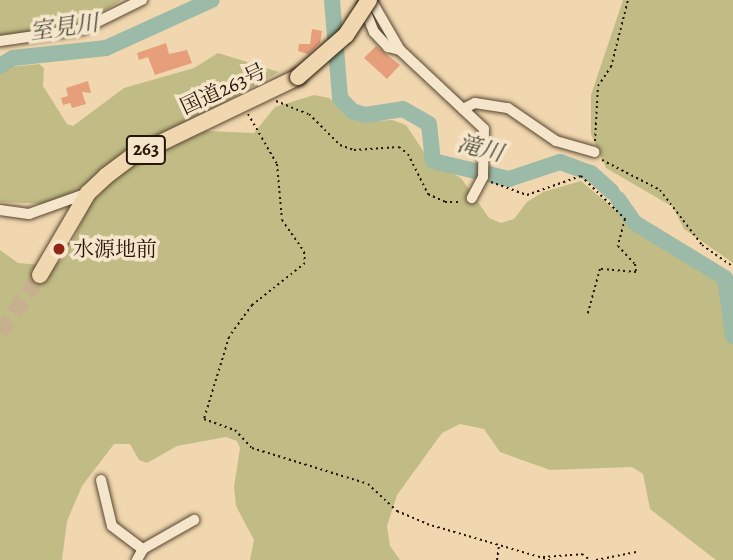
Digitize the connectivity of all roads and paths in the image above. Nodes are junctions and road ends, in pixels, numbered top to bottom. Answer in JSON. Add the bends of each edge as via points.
{"nodes":[{"id":1,"x":142,"y":0,"type":"edge"},
{"id":2,"x":361,"y":0,"type":"edge"},
{"id":3,"x":370,"y":0,"type":"edge"},
{"id":4,"x":628,"y":0,"type":"edge"},
{"id":5,"x":0,"y":41,"type":"edge"},
{"id":6,"x":400,"y":50,"type":"junction"},
{"id":7,"x":262,"y":95,"type":"junction"},
{"id":8,"x":243,"y":104,"type":"junction"},
{"id":9,"x":463,"y":109,"type":"junction"},
{"id":10,"x":594,"y":152,"type":"junction"},
{"id":11,"x":482,"y":178,"type":"junction"},
{"id":12,"x":88,"y":193,"type":"junction"},
{"id":13,"x":472,"y":198,"type":"joint"},
{"id":14,"x":0,"y":211,"type":"edge"},
{"id":15,"x":733,"y":267,"type":"edge"},
{"id":16,"x":40,"y":275,"type":"tunnel mouth"},
{"id":17,"x":587,"y":316,"type":"dead end"},
{"id":18,"x":101,"y":480,"type":"dead end"},
{"id":19,"x":194,"y":520,"type":"dead end"},
{"id":20,"x":499,"y":545,"type":"junction"},
{"id":21,"x":143,"y":549,"type":"junction"},
{"id":22,"x":636,"y":552,"type":"dead end"},
{"id":23,"x":543,"y":558,"type":"junction"},
{"id":24,"x":137,"y":560,"type":"edge"},
{"id":25,"x":497,"y":560,"type":"edge"},
{"id":26,"x":550,"y":560,"type":"edge"},
{"id":27,"x":590,"y":560,"type":"edge"},
{"id":28,"x":596,"y":560,"type":"edge"}],
"edges":[{"from":1,"to":5,"type":"street","via":[[83,29]]},
{"from":2,"to":6,"type":"street","via":[[374,32],[388,47]]},
{"from":3,"to":6,"type":"street"},
{"from":3,"to":7,"type":"highway","name":"国道263号","number":"263","bridge":true,"via":[[346,35],[298,77]]},
{"from":4,"to":10,"type":"path","via":[[611,67],[598,86]]},
{"from":6,"to":9,"type":"street"},
{"from":7,"to":8,"type":"highway","name":"国道263号","number":"263"},
{"from":7,"to":13,"type":"path","via":[[309,114],[340,145],[354,150],[399,147],[408,154],[428,194],[445,202]]},
{"from":8,"to":12,"type":"highway","name":"国道263号","number":"263","via":[[131,158]]},
{"from":8,"to":20,"type":"path","via":[[277,164],[282,220],[304,252],[305,263],[252,305],[229,337],[204,419],[235,430],[252,448],[368,485],[397,510],[427,524]]},
{"from":9,"to":10,"type":"street","via":[[475,103],[508,108],[556,141]]},
{"from":9,"to":11,"type":"street","via":[[484,129]]},
{"from":10,"to":15,"type":"path","via":[[605,164],[660,190],[702,244]]},
{"from":11,"to":13,"type":"street"},
{"from":11,"to":17,"type":"path","via":[[527,195],[581,176],[613,203],[625,219],[619,252],[638,268],[632,275],[613,267],[600,269]]},
{"from":12,"to":14,"type":"street","via":[[29,214]]},
{"from":12,"to":16,"type":"highway","name":"国道263号","number":"263"},
{"from":18,"to":21,"type":"street","via":[[112,526]]},
{"from":19,"to":21,"type":"street"},
{"from":20,"to":23,"type":"path"},
{"from":20,"to":25,"type":"path"},
{"from":21,"to":24,"type":"street"},
{"from":22,"to":28,"type":"path"},
{"from":23,"to":26,"type":"path"},
{"from":23,"to":27,"type":"path","via":[[544,554],[582,554]]}]}
